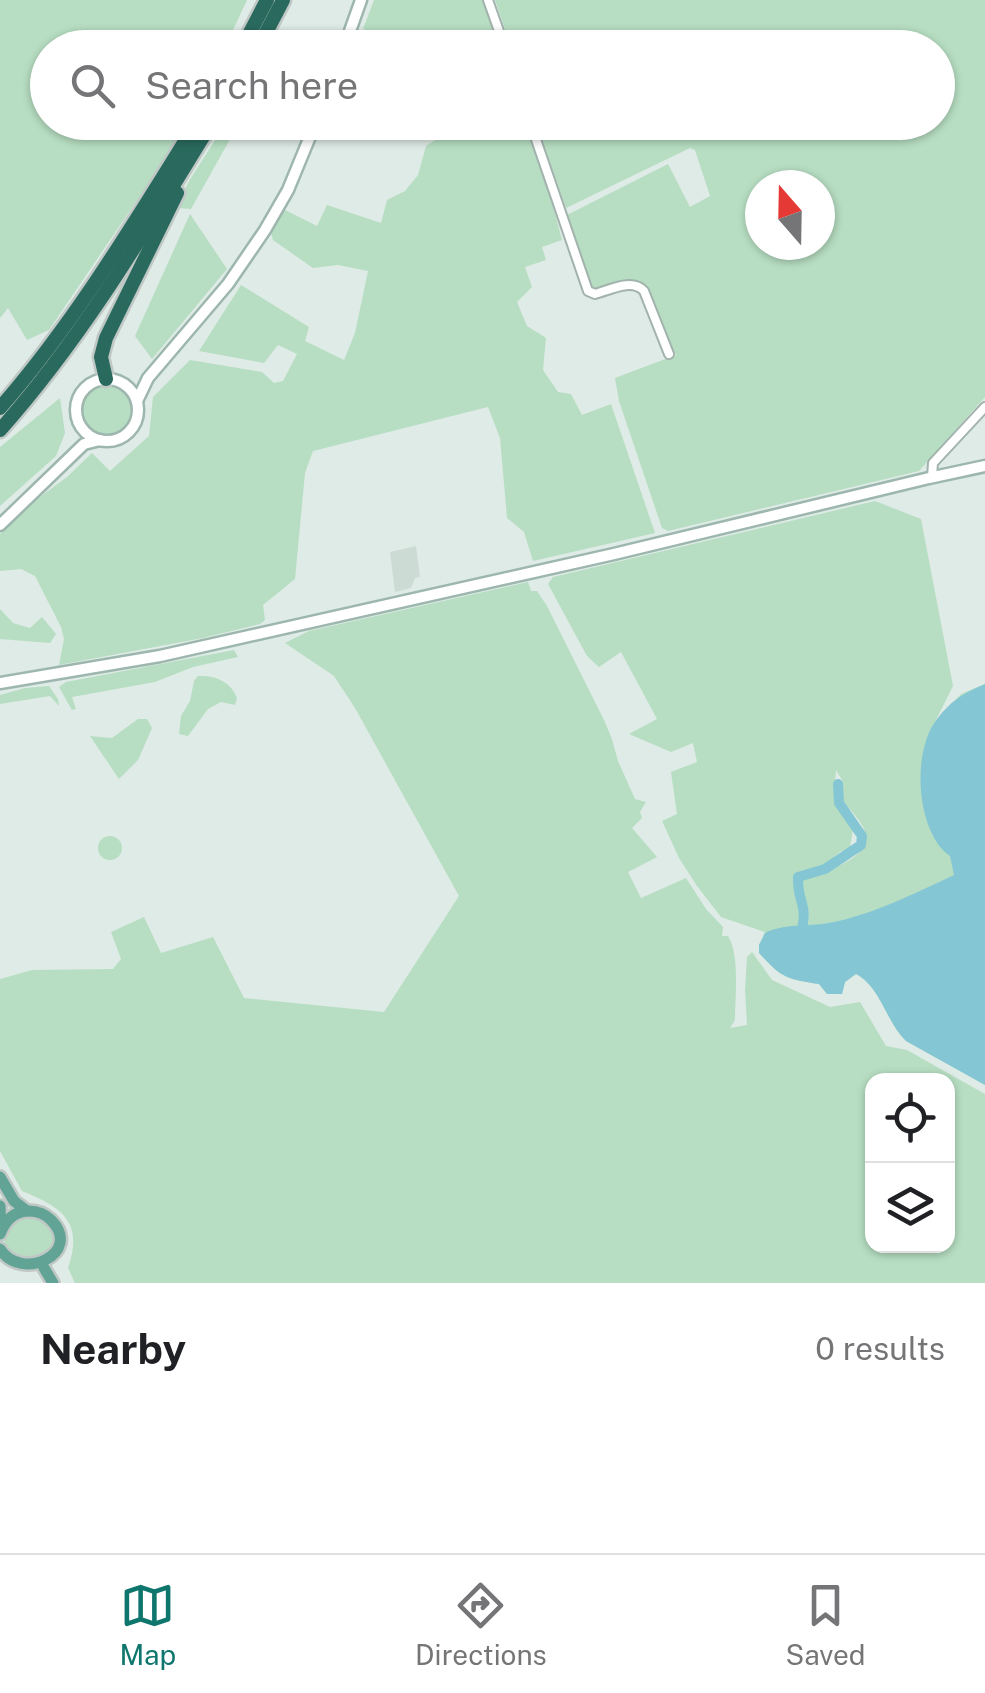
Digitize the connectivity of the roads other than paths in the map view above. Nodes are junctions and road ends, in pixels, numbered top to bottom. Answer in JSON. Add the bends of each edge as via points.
{"nodes":[{"id":1,"x":267,"y":0,"type":"edge"},
{"id":2,"x":283,"y":0,"type":"edge"},
{"id":3,"x":360,"y":0,"type":"edge"},
{"id":4,"x":488,"y":0,"type":"edge"},
{"id":5,"x":251,"y":30,"type":"edge"},
{"id":6,"x":267,"y":30,"type":"edge"},
{"id":7,"x":350,"y":30,"type":"edge"},
{"id":8,"x":498,"y":30,"type":"edge"},
{"id":9,"x":186,"y":140,"type":"edge"},
{"id":10,"x":202,"y":140,"type":"edge"},
{"id":11,"x":309,"y":140,"type":"edge"},
{"id":12,"x":536,"y":140,"type":"edge"},
{"id":13,"x":197,"y":148,"type":"junction"},
{"id":14,"x":669,"y":354,"type":"dead end"},
{"id":15,"x":36,"y":364,"type":"junction"},
{"id":16,"x":148,"y":378,"type":"junction"},
{"id":17,"x":113,"y":381,"type":"junction"},
{"id":18,"x":0,"y":400,"type":"edge"},
{"id":19,"x":136,"y":401,"type":"junction"},
{"id":20,"x":985,"y":407,"type":"edge"},
{"id":21,"x":0,"y":408,"type":"edge"},
{"id":22,"x":83,"y":429,"type":"junction"},
{"id":23,"x":0,"y":430,"type":"edge"},
{"id":24,"x":100,"y":440,"type":"junction"},
{"id":25,"x":84,"y":444,"type":"junction"},
{"id":26,"x":985,"y":466,"type":"edge"},
{"id":27,"x":932,"y":477,"type":"junction"},
{"id":28,"x":0,"y":525,"type":"edge"},
{"id":29,"x":0,"y":684,"type":"edge"},
{"id":30,"x":0,"y":1176,"type":"edge"},
{"id":31,"x":0,"y":1206,"type":"edge"},
{"id":32,"x":27,"y":1211,"type":"junction"},
{"id":33,"x":1,"y":1231,"type":"edge"},
{"id":34,"x":2,"y":1257,"type":"edge"},
{"id":35,"x":44,"y":1268,"type":"junction"},
{"id":36,"x":53,"y":1283,"type":"edge"}],
"edges":[{"from":1,"to":5,"type":"highway"},
{"from":2,"to":6,"type":"highway"},
{"from":3,"to":7,"type":"main road"},
{"from":4,"to":8,"type":"street"},
{"from":9,"to":15,"type":"highway"},
{"from":10,"to":13,"type":"highway"},
{"from":11,"to":16,"type":"main road","via":[[266,230]]},
{"from":12,"to":14,"type":"street","via":[[588,290],[638,285]]},
{"from":13,"to":17,"type":"highway","via":[[106,338],[101,357]]},
{"from":13,"to":23,"type":"highway","via":[[94,309]]},
{"from":15,"to":18,"type":"highway"},
{"from":15,"to":21,"type":"highway"},
{"from":16,"to":17,"type":"main road"},
{"from":16,"to":19,"type":"main road"},
{"from":17,"to":19,"type":"main road"},
{"from":17,"to":22,"type":"main road","via":[[96,381],[81,393],[76,412]]},
{"from":19,"to":24,"type":"main road","via":[[130,431]]},
{"from":20,"to":27,"type":"street","via":[[933,464]]},
{"from":22,"to":24,"type":"main road"},
{"from":22,"to":25,"type":"main road"},
{"from":24,"to":25,"type":"main road"},
{"from":25,"to":28,"type":"main road"},
{"from":26,"to":27,"type":"main road"},
{"from":27,"to":29,"type":"main road","via":[[242,638]]},
{"from":30,"to":32,"type":"main road"},
{"from":31,"to":33,"type":"main road"},
{"from":32,"to":33,"type":"main road"},
{"from":32,"to":35,"type":"main road","via":[[45,1216],[58,1232],[58,1251]]},
{"from":34,"to":35,"type":"main road","via":[[24,1271]]},
{"from":35,"to":36,"type":"main road"}]}
